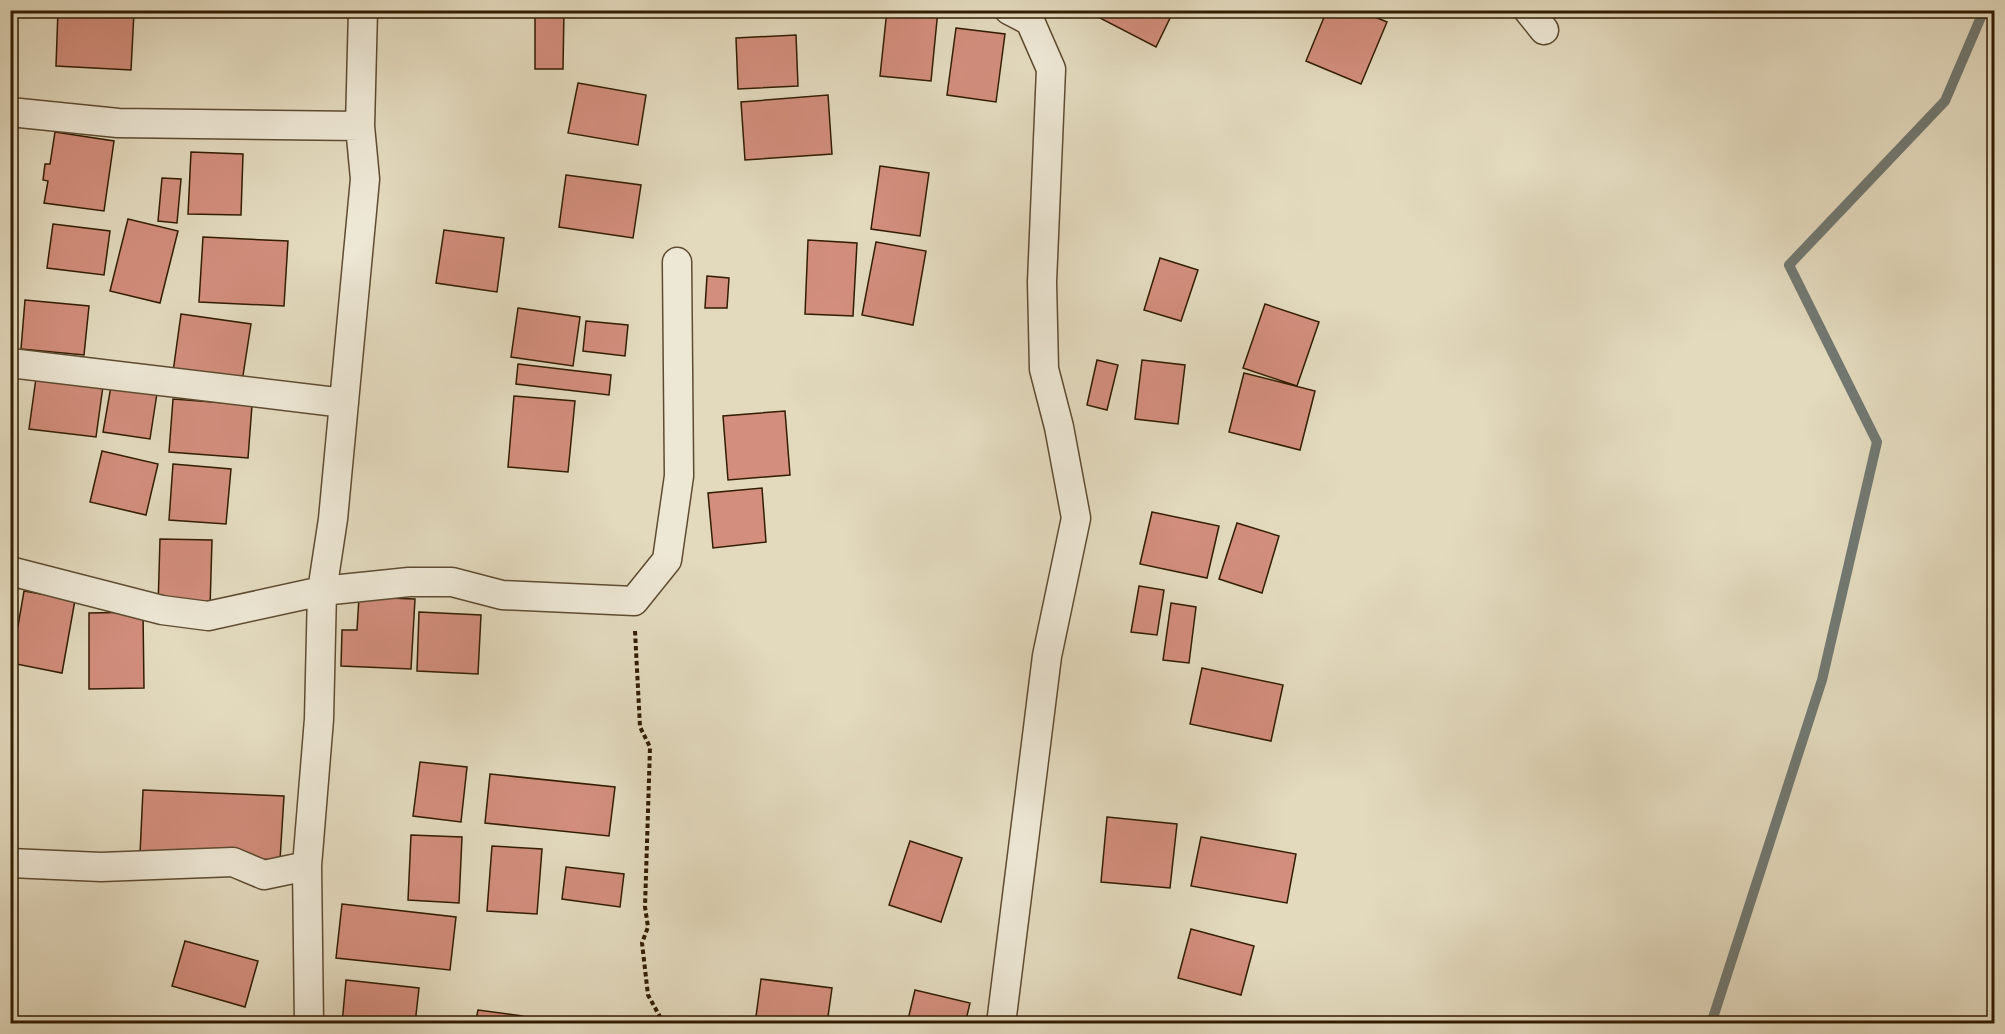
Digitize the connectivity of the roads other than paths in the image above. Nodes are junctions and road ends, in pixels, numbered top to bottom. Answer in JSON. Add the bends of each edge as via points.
{"nodes":[{"id":1,"x":363,"y":10,"type":"edge"},
{"id":2,"x":1009,"y":10,"type":"edge"},
{"id":3,"x":10,"y":112,"type":"edge"},
{"id":4,"x":360,"y":126,"type":"junction"},
{"id":5,"x":677,"y":262,"type":"dead end"},
{"id":6,"x":10,"y":363,"type":"edge"},
{"id":7,"x":344,"y":403,"type":"junction"},
{"id":8,"x":10,"y":571,"type":"edge"},
{"id":9,"x":322,"y":591,"type":"junction"},
{"id":10,"x":10,"y":863,"type":"edge"},
{"id":11,"x":307,"y":866,"type":"junction"},
{"id":12,"x":309,"y":1023,"type":"edge"},
{"id":13,"x":1001,"y":1023,"type":"edge"}],
"edges":[{"from":1,"to":4,"type":"street"},
{"from":2,"to":13,"type":"street","via":[[1030,21],[1051,69],[1042,282],[1044,369],[1076,518],[1047,656]]},
{"from":3,"to":4,"type":"street","via":[[118,123]]},
{"from":4,"to":7,"type":"street","via":[[365,178]]},
{"from":5,"to":9,"type":"street","via":[[679,476],[667,560],[634,601],[502,595],[452,582]]},
{"from":6,"to":7,"type":"street"},
{"from":7,"to":9,"type":"street"},
{"from":8,"to":9,"type":"street","via":[[162,610],[208,616]]},
{"from":9,"to":11,"type":"street","via":[[319,719]]},
{"from":10,"to":11,"type":"street","via":[[101,867],[233,862],[264,875]]},
{"from":11,"to":12,"type":"street"}]}
